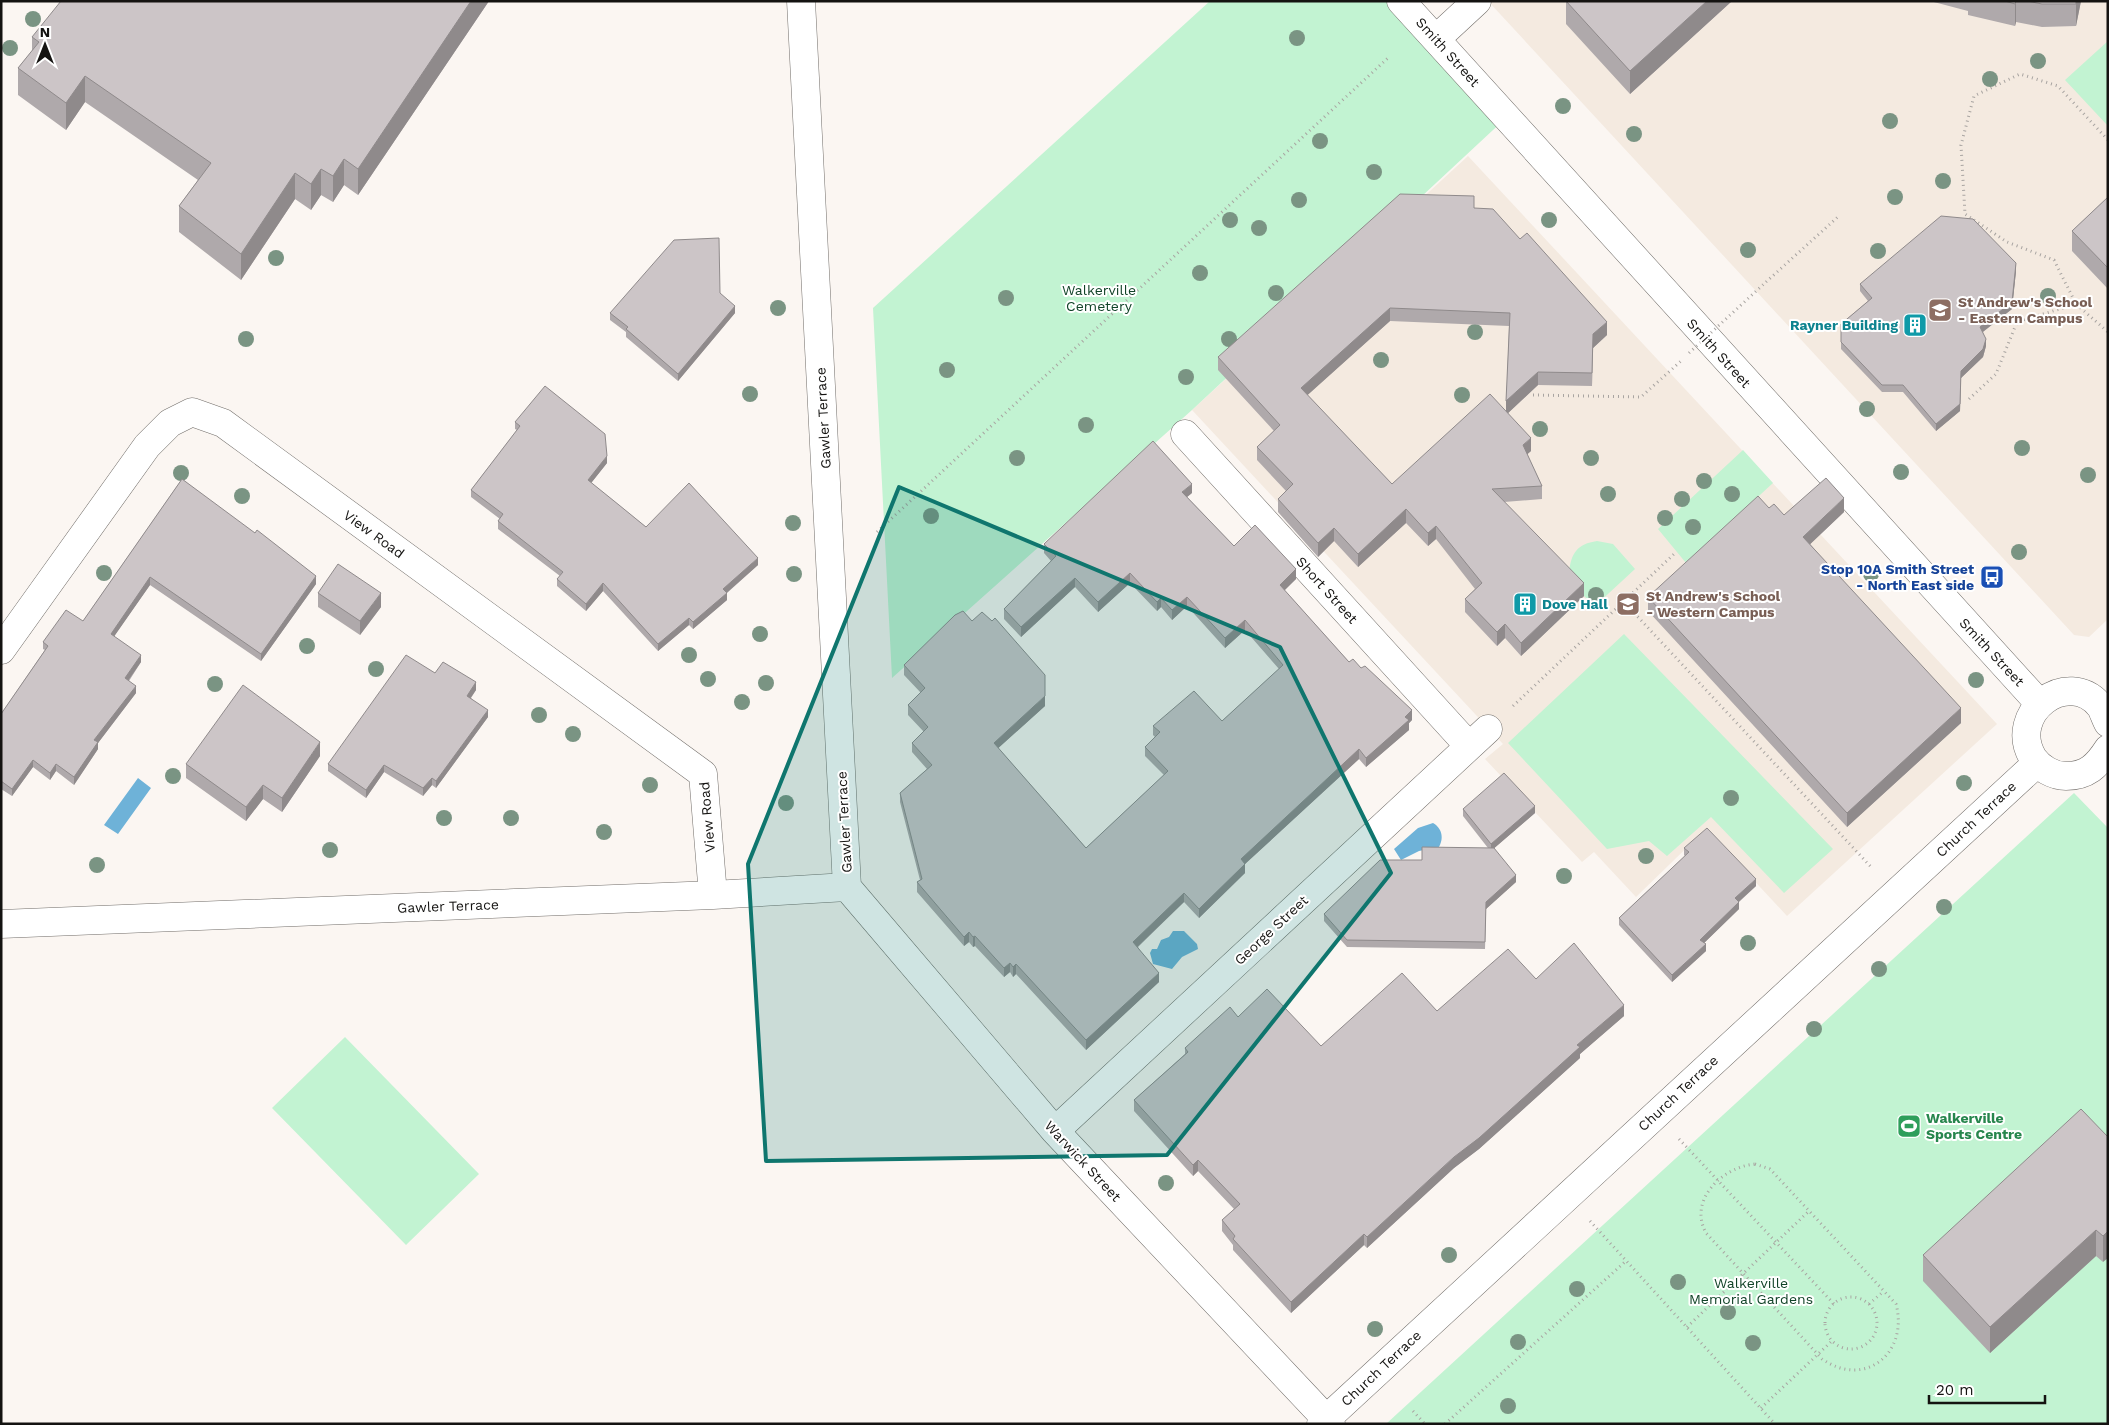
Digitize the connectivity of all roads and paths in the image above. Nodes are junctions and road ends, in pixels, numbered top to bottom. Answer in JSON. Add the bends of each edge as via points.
{"nodes":[{"id":1,"x":801,"y":1,"type":"edge"},
{"id":2,"x":1401,"y":1,"type":"edge"},
{"id":3,"x":1477,"y":1,"type":"edge"},
{"id":4,"x":1436,"y":39,"type":"junction"},
{"id":5,"x":1389,"y":57,"type":"dead end"},
{"id":6,"x":2108,"y":140,"type":"edge"},
{"id":7,"x":1840,"y":215,"type":"dead end"},
{"id":8,"x":2076,"y":304,"type":"junction"},
{"id":9,"x":2108,"y":332,"type":"edge"},
{"id":10,"x":1533,"y":395,"type":"edge"},
{"id":11,"x":1969,"y":399,"type":"dead end"},
{"id":12,"x":1185,"y":434,"type":"dead end"},
{"id":13,"x":877,"y":532,"type":"dead end"},
{"id":14,"x":1674,"y":554,"type":"dead end"},
{"id":15,"x":1624,"y":602,"type":"junction"},
{"id":16,"x":1,"y":650,"type":"edge"},
{"id":17,"x":2039,"y":703,"type":"junction"},
{"id":18,"x":2105,"y":710,"type":"edge"},
{"id":19,"x":1479,"y":738,"type":"junction"},
{"id":20,"x":2105,"y":762,"type":"edge"},
{"id":21,"x":2036,"y":763,"type":"junction"},
{"id":22,"x":847,"y":887,"type":"junction"},
{"id":23,"x":1895,"y":893,"type":"junction"},
{"id":24,"x":713,"y":895,"type":"junction"},
{"id":25,"x":1,"y":924,"type":"edge"},
{"id":26,"x":1656,"y":1114,"type":"junction"},
{"id":27,"x":1055,"y":1131,"type":"junction"},
{"id":28,"x":1718,"y":1181,"type":"junction"},
{"id":29,"x":1567,"y":1196,"type":"junction"},
{"id":30,"x":1808,"y":1212,"type":"junction"},
{"id":31,"x":1776,"y":1242,"type":"junction"},
{"id":32,"x":1626,"y":1261,"type":"junction"},
{"id":33,"x":1742,"y":1273,"type":"junction"},
{"id":34,"x":1884,"y":1291,"type":"junction"},
{"id":35,"x":1834,"y":1304,"type":"junction"},
{"id":36,"x":1869,"y":1304,"type":"junction"},
{"id":37,"x":1687,"y":1327,"type":"junction"},
{"id":38,"x":1832,"y":1340,"type":"junction"},
{"id":39,"x":1817,"y":1354,"type":"junction"},
{"id":40,"x":1761,"y":1408,"type":"junction"},
{"id":41,"x":1413,"y":1411,"type":"dead end"},
{"id":42,"x":1326,"y":1422,"type":"edge"},
{"id":43,"x":1426,"y":1424,"type":"edge"},
{"id":44,"x":1445,"y":1424,"type":"edge"},
{"id":45,"x":1775,"y":1424,"type":"edge"}],
"edges":[{"from":1,"to":22,"type":"street","name":"Gawler Terrace"},
{"from":2,"to":4,"type":"street","name":"Smith Street"},
{"from":3,"to":4,"type":"street"},
{"from":4,"to":17,"type":"street","name":"Smith Street"},
{"from":5,"to":13,"type":"path"},
{"from":6,"to":8,"type":"path","via":[[2058,86],[2020,74],[1974,96],[1961,145],[1965,214],[2007,242],[2054,260]]},
{"from":7,"to":10,"type":"path","bridge":true,"via":[[1641,397]]},
{"from":8,"to":9,"type":"path"},
{"from":8,"to":11,"type":"path","via":[[2017,322],[1996,374]]},
{"from":12,"to":19,"type":"street","name":"Short Street"},
{"from":14,"to":15,"type":"path"},
{"from":15,"to":19,"type":"path"},
{"from":15,"to":23,"type":"path"},
{"from":16,"to":24,"type":"street","name":"View Road","via":[[147,446],[170,423],[192,412],[223,422],[703,774]]},
{"from":17,"to":18,"type":"street","via":[[2062,692],[2077,692],[2091,698]]},
{"from":17,"to":21,"type":"street","via":[[2028,721],[2025,736],[2028,750]]},
{"from":19,"to":27,"type":"street","name":"George Street"},
{"from":20,"to":21,"type":"street","via":[[2077,776],[2048,772]]},
{"from":21,"to":23,"type":"street","name":"Church Terrace"},
{"from":22,"to":24,"type":"street","name":"Gawler Terrace"},
{"from":22,"to":27,"type":"street","name":"Warwick Street"},
{"from":23,"to":26,"type":"street","name":"Church Terrace"},
{"from":24,"to":25,"type":"street","name":"Gawler Terrace"},
{"from":26,"to":28,"type":"path"},
{"from":26,"to":29,"type":"street","name":"Church Terrace"},
{"from":27,"to":42,"type":"street","name":"Warwick Street"},
{"from":28,"to":30,"type":"path","via":[[1740,1166],[1762,1165],[1770,1169]]},
{"from":28,"to":31,"type":"path"},
{"from":28,"to":33,"type":"path","via":[[1704,1197],[1700,1212],[1703,1227]]},
{"from":29,"to":32,"type":"path"},
{"from":29,"to":42,"type":"street","name":"Church Terrace"},
{"from":30,"to":31,"type":"path"},
{"from":30,"to":34,"type":"path"},
{"from":31,"to":33,"type":"path"},
{"from":31,"to":35,"type":"path"},
{"from":32,"to":37,"type":"path"},
{"from":32,"to":44,"type":"path"},
{"from":33,"to":37,"type":"path"},
{"from":33,"to":39,"type":"path"},
{"from":34,"to":36,"type":"path"},
{"from":34,"to":39,"type":"path","via":[[1896,1304],[1899,1318],[1897,1339],[1886,1357],[1863,1368],[1842,1370]]},
{"from":35,"to":36,"type":"path","via":[[1850,1297]]},
{"from":35,"to":38,"type":"path","via":[[1829,1310],[1826,1326]]},
{"from":36,"to":38,"type":"path","via":[[1877,1324],[1871,1340],[1856,1348],[1840,1346]]},
{"from":37,"to":40,"type":"path"},
{"from":38,"to":39,"type":"path"},
{"from":39,"to":40,"type":"path"},
{"from":40,"to":45,"type":"path"},
{"from":41,"to":43,"type":"path"}]}
